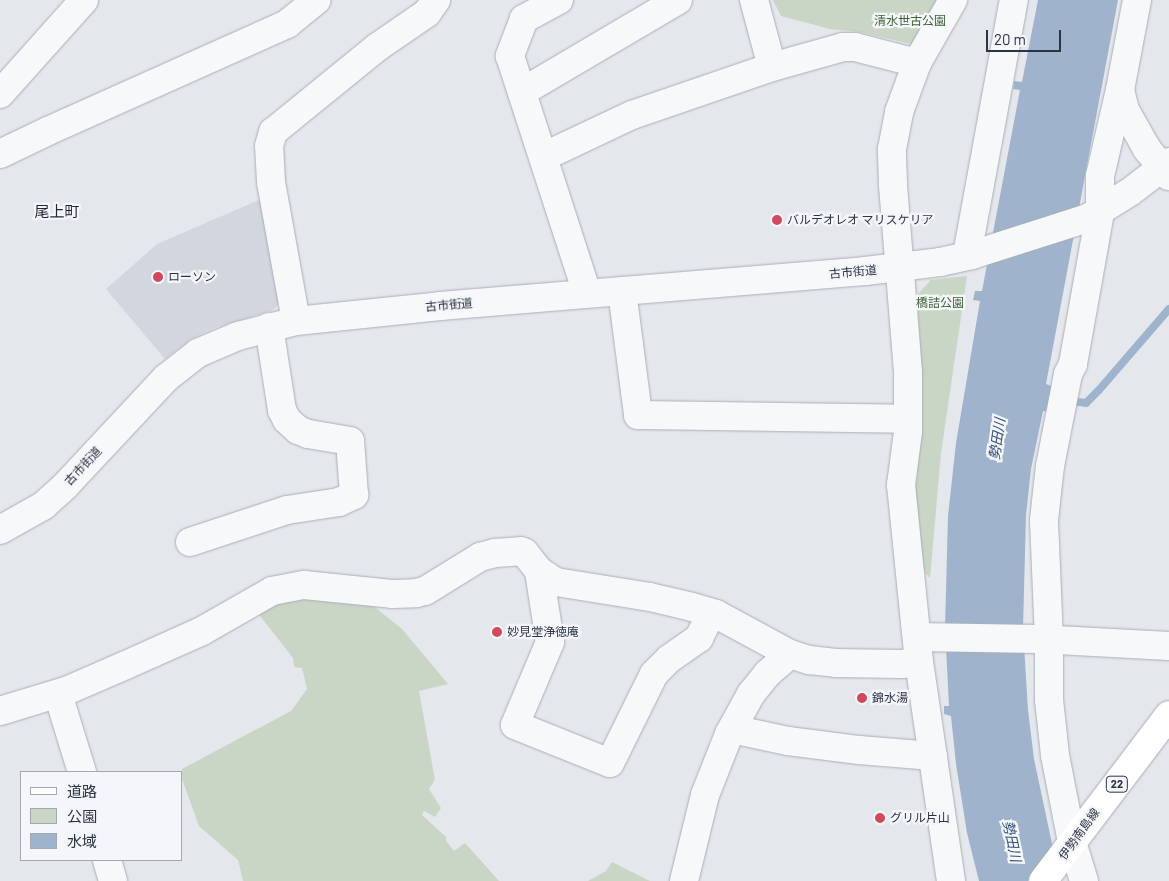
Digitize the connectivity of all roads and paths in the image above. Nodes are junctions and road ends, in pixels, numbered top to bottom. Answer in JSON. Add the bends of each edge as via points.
{"nodes":[{"id":1,"x":84,"y":0,"type":"edge"},
{"id":2,"x":317,"y":0,"type":"edge"},
{"id":3,"x":436,"y":0,"type":"edge"},
{"id":4,"x":559,"y":0,"type":"edge"},
{"id":5,"x":678,"y":0,"type":"edge"},
{"id":6,"x":754,"y":0,"type":"edge"},
{"id":7,"x":953,"y":0,"type":"edge"},
{"id":8,"x":1014,"y":0,"type":"edge"},
{"id":9,"x":1137,"y":0,"type":"edge"},
{"id":10,"x":917,"y":63,"type":"junction"},
{"id":11,"x":772,"y":67,"type":"junction"},
{"id":12,"x":1120,"y":90,"type":"junction"},
{"id":13,"x":522,"y":92,"type":"junction"},
{"id":14,"x":0,"y":94,"type":"edge"},
{"id":15,"x":0,"y":154,"type":"edge"},
{"id":16,"x":543,"y":157,"type":"junction"},
{"id":17,"x":1167,"y":169,"type":"edge"},
{"id":18,"x":1094,"y":215,"type":"junction"},
{"id":19,"x":970,"y":255,"type":"junction"},
{"id":20,"x":901,"y":267,"type":"junction"},
{"id":21,"x":622,"y":291,"type":"junction"},
{"id":22,"x":586,"y":294,"type":"junction"},
{"id":23,"x":296,"y":321,"type":"junction"},
{"id":24,"x":269,"y":327,"type":"junction"},
{"id":25,"x":908,"y":419,"type":"junction"},
{"id":26,"x":0,"y":530,"type":"edge"},
{"id":27,"x":190,"y":542,"type":"dead end"},
{"id":28,"x":539,"y":571,"type":"junction"},
{"id":29,"x":711,"y":613,"type":"junction"},
{"id":30,"x":1044,"y":640,"type":"junction"},
{"id":31,"x":922,"y":645,"type":"junction"},
{"id":32,"x":1169,"y":646,"type":"edge"},
{"id":33,"x":790,"y":654,"type":"junction"},
{"id":34,"x":58,"y":694,"type":"junction"},
{"id":35,"x":0,"y":711,"type":"edge"},
{"id":36,"x":1169,"y":715,"type":"edge"},
{"id":37,"x":732,"y":729,"type":"junction"},
{"id":38,"x":933,"y":756,"type":"junction"},
{"id":39,"x":82,"y":771,"type":"edge"},
{"id":40,"x":1069,"y":847,"type":"junction"},
{"id":41,"x":107,"y":861,"type":"edge"},
{"id":42,"x":113,"y":881,"type":"edge"},
{"id":43,"x":684,"y":881,"type":"edge"},
{"id":44,"x":951,"y":881,"type":"edge"},
{"id":45,"x":1043,"y":881,"type":"edge"},
{"id":46,"x":1084,"y":881,"type":"edge"}],
"edges":[{"from":1,"to":14,"type":"street"},
{"from":2,"to":15,"type":"street","via":[[287,24]]},
{"from":3,"to":23,"type":"street","via":[[428,13],[379,46],[273,132],[269,146],[270,182]]},
{"from":4,"to":13,"type":"street","via":[[524,19],[510,56]]},
{"from":5,"to":13,"type":"street"},
{"from":6,"to":11,"type":"street"},
{"from":7,"to":10,"type":"street"},
{"from":8,"to":19,"type":"street"},
{"from":9,"to":12,"type":"street"},
{"from":10,"to":11,"type":"street","via":[[856,47],[843,47]]},
{"from":10,"to":20,"type":"street","via":[[899,112],[892,149]]},
{"from":11,"to":16,"type":"street","via":[[632,115]]},
{"from":12,"to":17,"type":"street","via":[[1125,110],[1147,149]]},
{"from":12,"to":18,"type":"street"},
{"from":13,"to":16,"type":"street"},
{"from":16,"to":22,"type":"street"},
{"from":17,"to":18,"type":"street","name":"古市街道"},
{"from":18,"to":19,"type":"street","name":"古市街道"},
{"from":18,"to":30,"type":"street","via":[[1073,364],[1050,466],[1044,520]]},
{"from":19,"to":20,"type":"street","name":"古市街道"},
{"from":20,"to":21,"type":"street","name":"古市街道"},
{"from":20,"to":25,"type":"street","via":[[907,340]]},
{"from":21,"to":22,"type":"street","name":"古市街道"},
{"from":21,"to":25,"type":"street","via":[[638,415]]},
{"from":22,"to":23,"type":"street","name":"古市街道"},
{"from":23,"to":24,"type":"street","name":"古市街道"},
{"from":24,"to":26,"type":"street","name":"古市街道","via":[[215,344],[192,358],[166,378],[43,506]]},
{"from":24,"to":27,"type":"street","via":[[286,420],[308,434],[350,441],[354,495],[339,502],[287,510]]},
{"from":25,"to":31,"type":"street","via":[[901,485]]},
{"from":28,"to":29,"type":"street","via":[[556,582],[650,597]]},
{"from":28,"to":29,"type":"street","via":[[550,642],[515,725],[610,763],[654,674],[698,638]]},
{"from":28,"to":34,"type":"street","via":[[521,551],[480,557],[425,591],[416,593],[392,594],[304,585],[272,591],[202,631]]},
{"from":29,"to":33,"type":"street"},
{"from":30,"to":31,"type":"street"},
{"from":30,"to":32,"type":"street"},
{"from":30,"to":40,"type":"street"},
{"from":31,"to":33,"type":"street","via":[[902,664],[836,663]]},
{"from":31,"to":38,"type":"street"},
{"from":33,"to":37,"type":"street","via":[[767,674],[751,694]]},
{"from":34,"to":35,"type":"street"},
{"from":34,"to":39,"type":"street"},
{"from":36,"to":40,"type":"main road","name":"伊勢南島線","number":"22"},
{"from":37,"to":38,"type":"street","via":[[788,742]]},
{"from":37,"to":43,"type":"street","via":[[705,794]]},
{"from":38,"to":44,"type":"street"},
{"from":40,"to":45,"type":"main road","name":"伊勢南島線","number":"22"},
{"from":40,"to":46,"type":"street"},
{"from":41,"to":42,"type":"street"}]}
